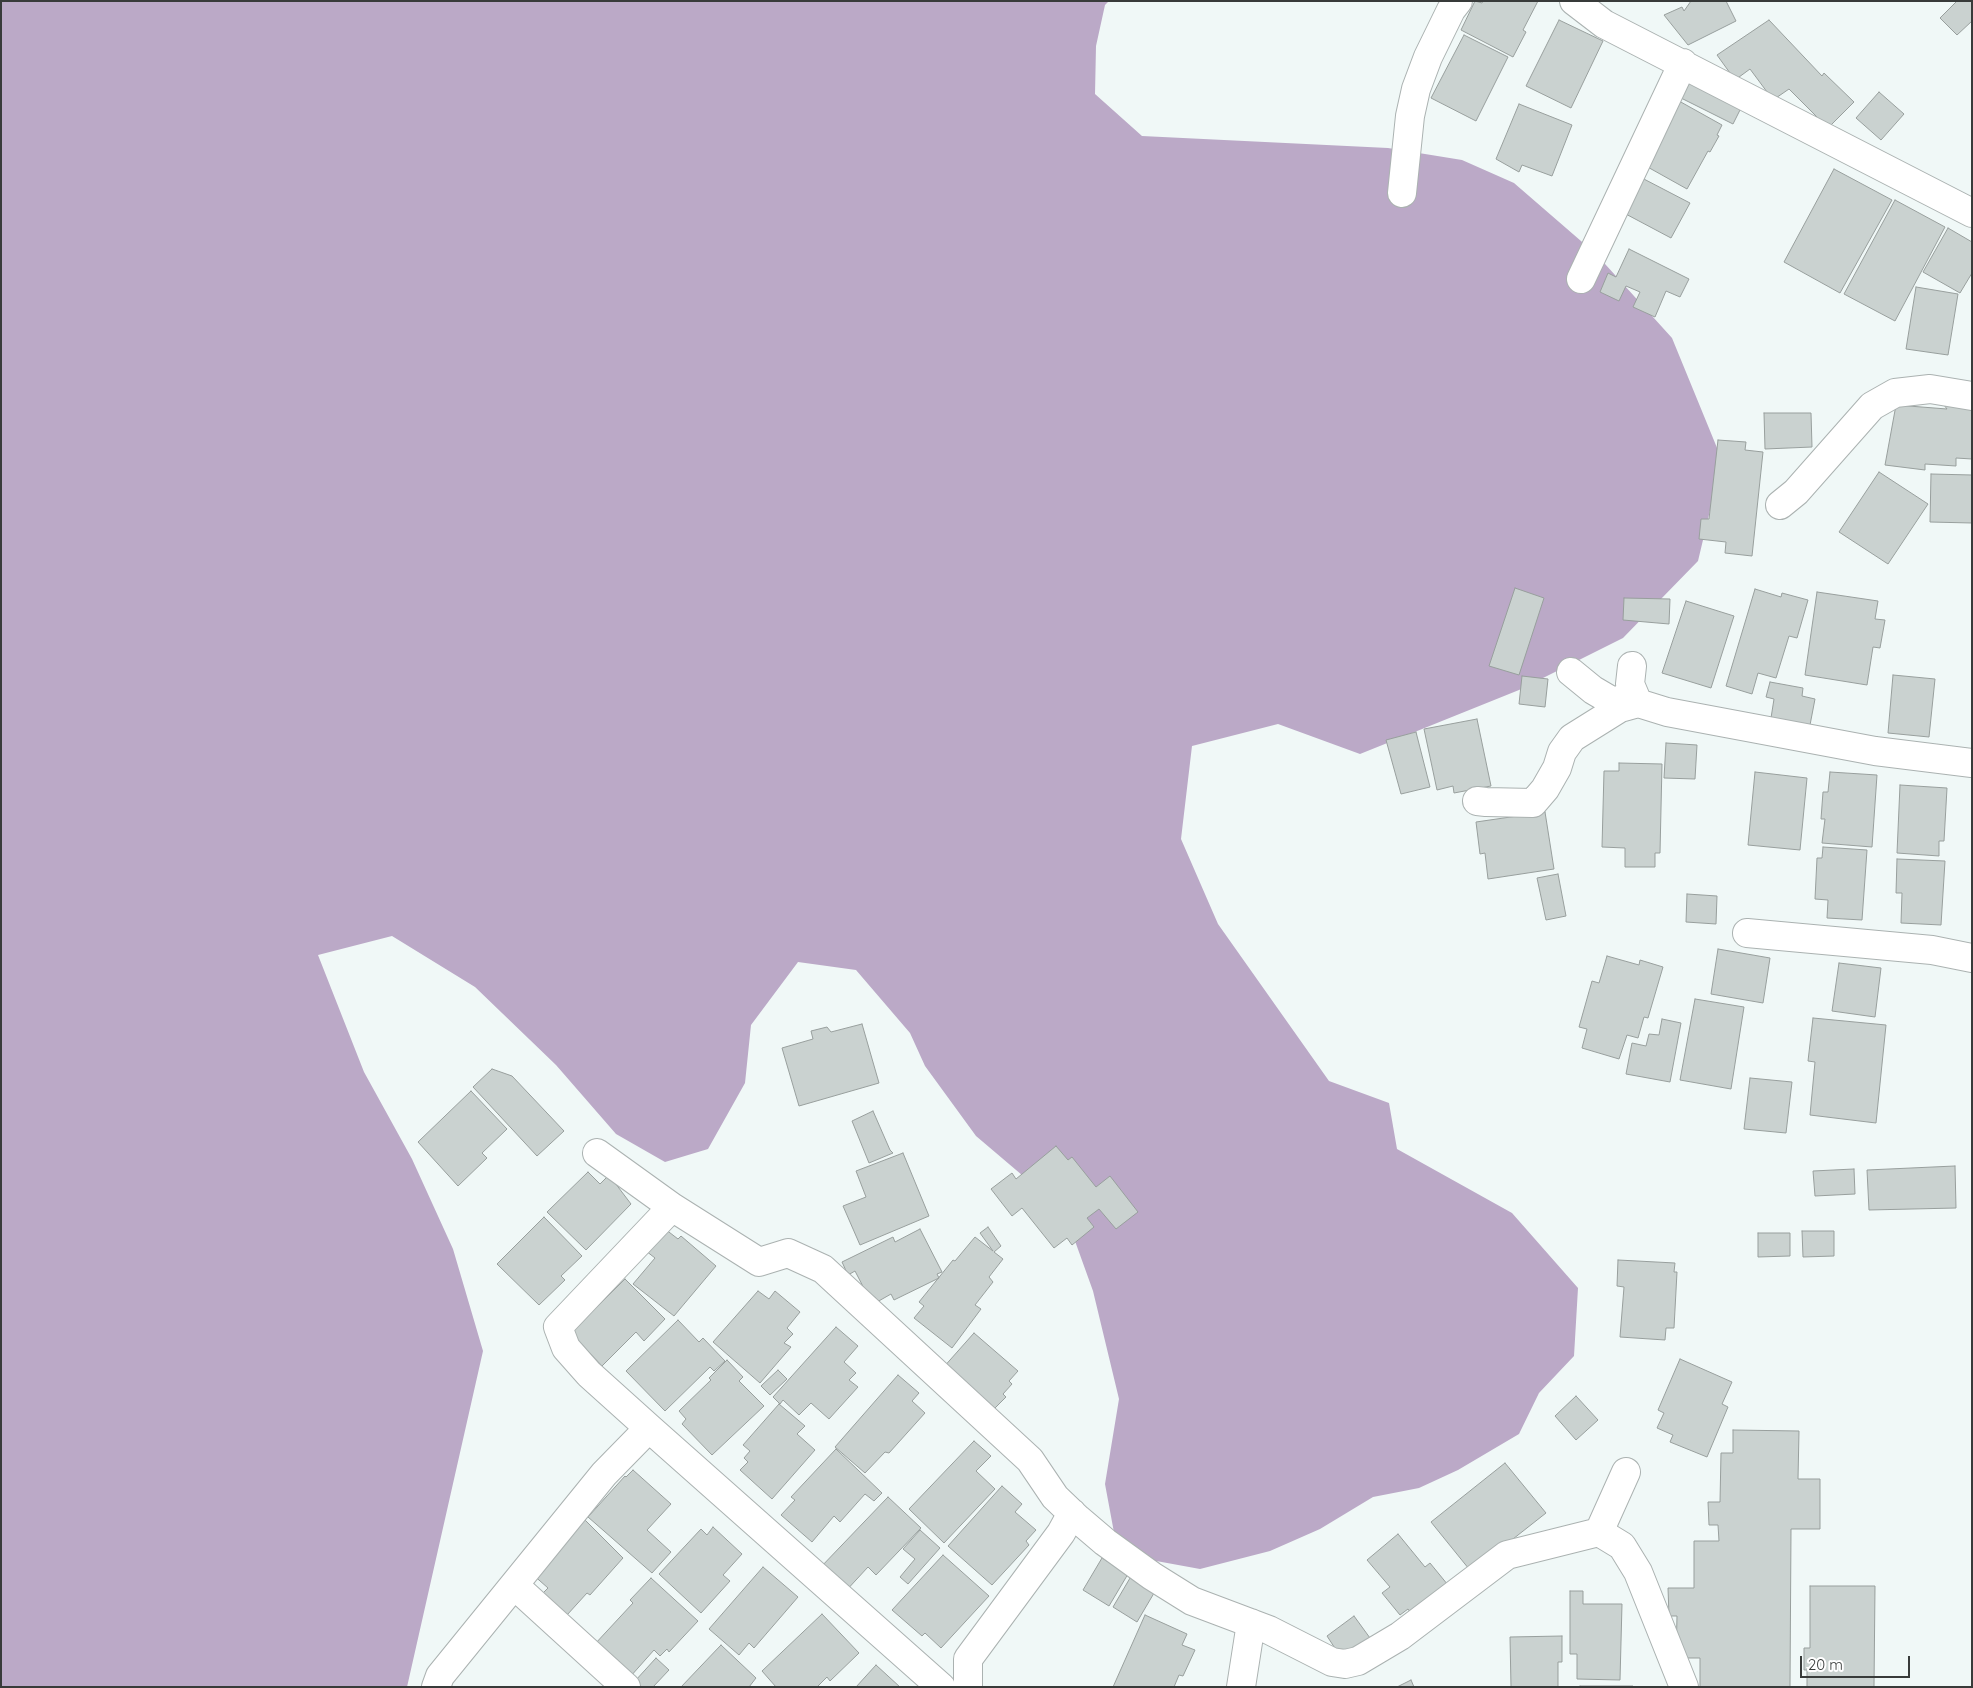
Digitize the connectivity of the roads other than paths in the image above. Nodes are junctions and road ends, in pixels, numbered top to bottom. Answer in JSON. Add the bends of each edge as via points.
{"nodes":[{"id":1,"x":1458,"y":1,"type":"edge"},
{"id":2,"x":1574,"y":1,"type":"edge"},
{"id":3,"x":1683,"y":63,"type":"junction"},
{"id":4,"x":1402,"y":193,"type":"dead end"},
{"id":5,"x":1972,"y":213,"type":"edge"},
{"id":6,"x":1581,"y":279,"type":"dead end"},
{"id":7,"x":1972,"y":396,"type":"edge"},
{"id":8,"x":1780,"y":505,"type":"dead end"},
{"id":9,"x":1632,"y":666,"type":"dead end"},
{"id":10,"x":1571,"y":672,"type":"dead end"},
{"id":11,"x":1638,"y":703,"type":"junction"},
{"id":12,"x":1972,"y":763,"type":"edge"},
{"id":13,"x":1477,"y":801,"type":"dead end"},
{"id":14,"x":1747,"y":933,"type":"dead end"},
{"id":15,"x":1972,"y":958,"type":"edge"},
{"id":16,"x":597,"y":1153,"type":"dead end"},
{"id":17,"x":672,"y":1207,"type":"junction"},
{"id":18,"x":649,"y":1428,"type":"junction"},
{"id":19,"x":1626,"y":1472,"type":"dead end"},
{"id":20,"x":1072,"y":1513,"type":"junction"},
{"id":21,"x":1599,"y":1532,"type":"junction"},
{"id":22,"x":514,"y":1585,"type":"junction"},
{"id":23,"x":1251,"y":1623,"type":"junction"},
{"id":24,"x":436,"y":1687,"type":"edge"},
{"id":25,"x":626,"y":1687,"type":"edge"},
{"id":26,"x":941,"y":1687,"type":"edge"},
{"id":27,"x":968,"y":1687,"type":"edge"},
{"id":28,"x":1241,"y":1687,"type":"edge"},
{"id":29,"x":1684,"y":1687,"type":"edge"}],
"edges":[{"from":1,"to":4,"type":"street","via":[[1428,57],[1416,89]]},
{"from":2,"to":3,"type":"street","via":[[1604,24]]},
{"from":3,"to":5,"type":"street"},
{"from":3,"to":6,"type":"street"},
{"from":7,"to":8,"type":"street","via":[[1930,389],[1895,393],[1872,406],[1796,492]]},
{"from":9,"to":11,"type":"street","via":[[1630,684]]},
{"from":10,"to":11,"type":"street","via":[[1610,700]]},
{"from":11,"to":12,"type":"street","via":[[1667,712],[1855,747]]},
{"from":11,"to":13,"type":"street","via":[[1620,708],[1572,738],[1545,789],[1533,803]]},
{"from":14,"to":15,"type":"street","via":[[1932,950]]},
{"from":16,"to":17,"type":"street"},
{"from":17,"to":18,"type":"street","via":[[558,1327],[566,1348],[589,1374]]},
{"from":17,"to":20,"type":"street","via":[[758,1262],[788,1253],[823,1269],[1030,1460],[1055,1497]]},
{"from":18,"to":22,"type":"street","via":[[604,1474]]},
{"from":18,"to":26,"type":"street"},
{"from":19,"to":21,"type":"street"},
{"from":20,"to":23,"type":"street","via":[[1105,1542],[1192,1601]]},
{"from":20,"to":27,"type":"street","via":[[1061,1533],[968,1658]]},
{"from":21,"to":23,"type":"street","via":[[1507,1555],[1400,1636],[1358,1661],[1332,1662]]},
{"from":21,"to":29,"type":"street","via":[[1622,1546],[1638,1572]]},
{"from":22,"to":24,"type":"street","via":[[440,1676]]},
{"from":22,"to":25,"type":"street"},
{"from":23,"to":28,"type":"street"}]}
